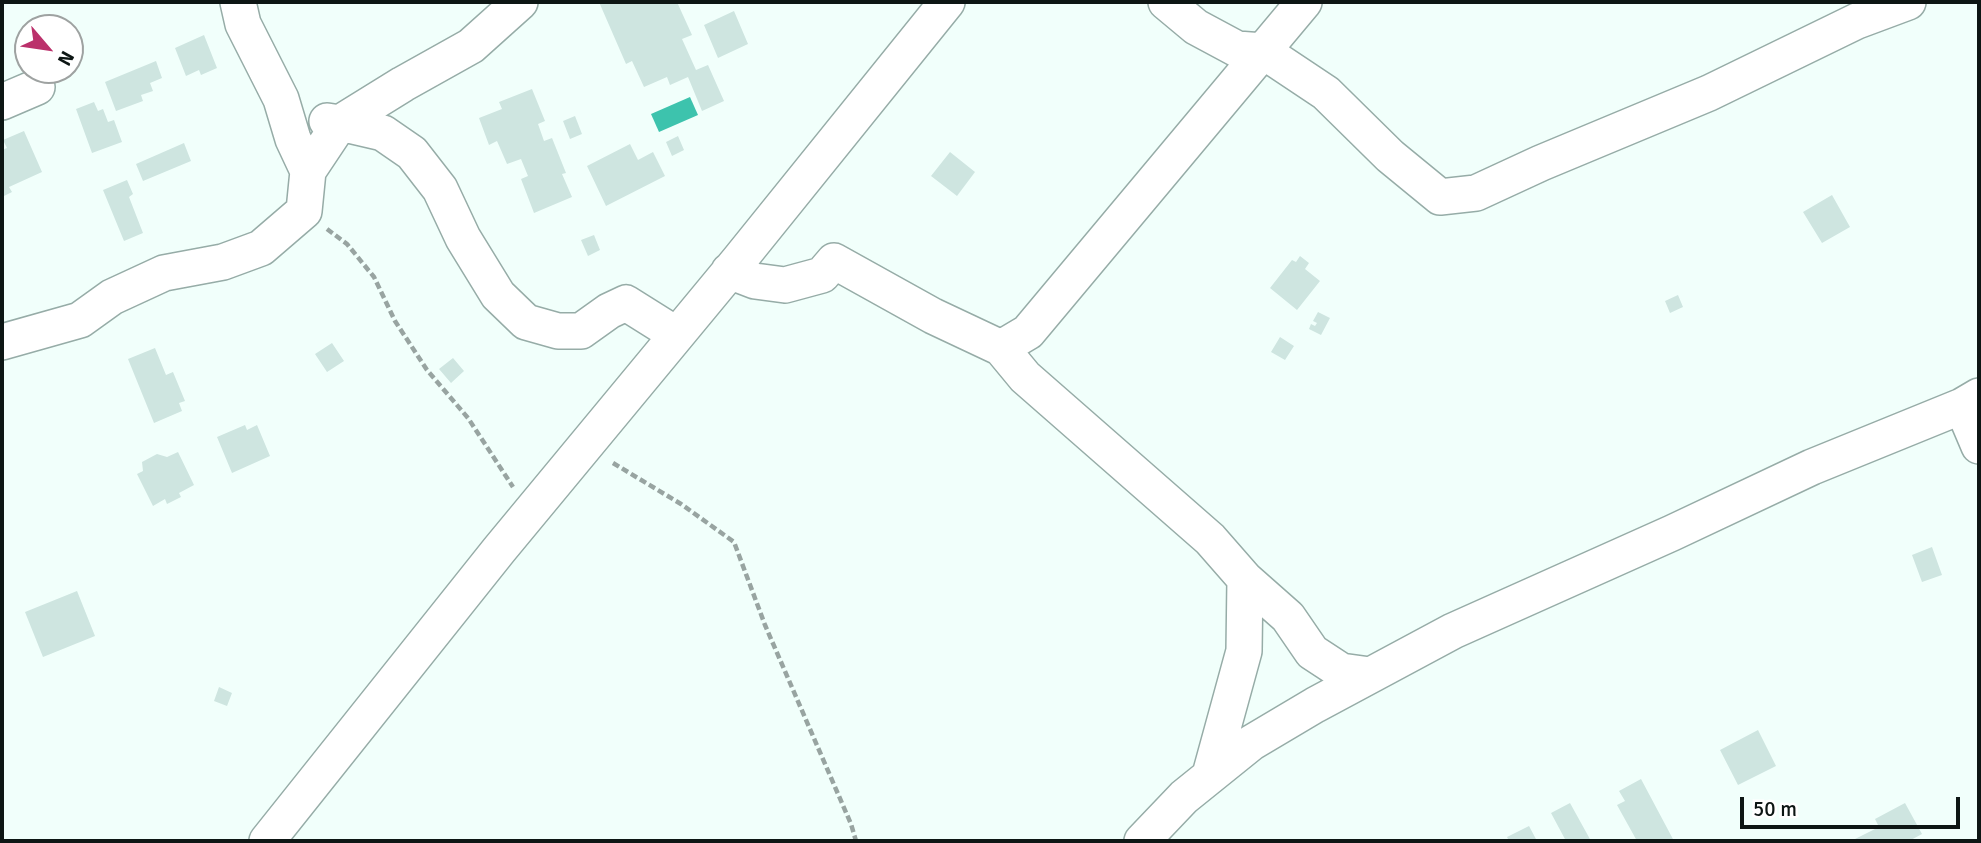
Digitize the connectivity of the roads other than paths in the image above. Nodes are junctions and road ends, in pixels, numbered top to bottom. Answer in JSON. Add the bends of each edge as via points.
{"nodes":[{"id":1,"x":238,"y":2,"type":"edge"},
{"id":2,"x":520,"y":2,"type":"edge"},
{"id":3,"x":947,"y":2,"type":"edge"},
{"id":4,"x":1166,"y":2,"type":"edge"},
{"id":5,"x":1304,"y":2,"type":"edge"},
{"id":6,"x":1908,"y":2,"type":"edge"},
{"id":7,"x":1263,"y":51,"type":"junction"},
{"id":8,"x":37,"y":88,"type":"dead end"},
{"id":9,"x":281,"y":99,"type":"junction"},
{"id":10,"x":2,"y":103,"type":"edge"},
{"id":11,"x":340,"y":123,"type":"junction"},
{"id":12,"x":308,"y":171,"type":"junction"},
{"id":13,"x":729,"y":271,"type":"junction"},
{"id":14,"x":677,"y":335,"type":"junction"},
{"id":15,"x":2,"y":342,"type":"edge"},
{"id":16,"x":1001,"y":348,"type":"junction"},
{"id":17,"x":1970,"y":401,"type":"edge"},
{"id":18,"x":1979,"y":446,"type":"edge"},
{"id":19,"x":1245,"y":579,"type":"junction"},
{"id":20,"x":1370,"y":676,"type":"junction"},
{"id":21,"x":1210,"y":775,"type":"junction"},
{"id":22,"x":267,"y":841,"type":"edge"},
{"id":23,"x":1142,"y":841,"type":"edge"}],
"edges":[{"from":1,"to":9,"type":"street","via":[[243,24]]},
{"from":2,"to":11,"type":"street","via":[[471,46]]},
{"from":3,"to":13,"type":"street"},
{"from":4,"to":7,"type":"street","via":[[1196,27],[1237,49]]},
{"from":5,"to":7,"type":"street"},
{"from":6,"to":7,"type":"street","via":[[1857,20],[1709,93],[1476,193],[1440,197],[1326,93]]},
{"from":7,"to":16,"type":"street","via":[[1028,332]]},
{"from":8,"to":10,"type":"street"},
{"from":9,"to":11,"type":"street","via":[[308,119]]},
{"from":9,"to":12,"type":"street"},
{"from":11,"to":12,"type":"street"},
{"from":11,"to":14,"type":"street","via":[[383,133],[412,153],[440,189],[498,296],[526,322],[558,331],[581,331],[626,303]]},
{"from":12,"to":15,"type":"street","via":[[304,211],[261,248],[223,262],[164,273],[112,297],[80,320]]},
{"from":13,"to":14,"type":"street"},
{"from":13,"to":16,"type":"street","via":[[785,285],[822,275],[834,261]]},
{"from":14,"to":22,"type":"street"},
{"from":16,"to":19,"type":"street","via":[[1025,377],[1210,539]]},
{"from":17,"to":18,"type":"street"},
{"from":17,"to":20,"type":"street","via":[[1812,467],[1453,631]]},
{"from":19,"to":20,"type":"street","via":[[1288,617],[1312,652],[1341,671]]},
{"from":19,"to":21,"type":"street","via":[[1244,651]]},
{"from":20,"to":21,"type":"street","via":[[1251,743]]},
{"from":21,"to":23,"type":"street"}]}
